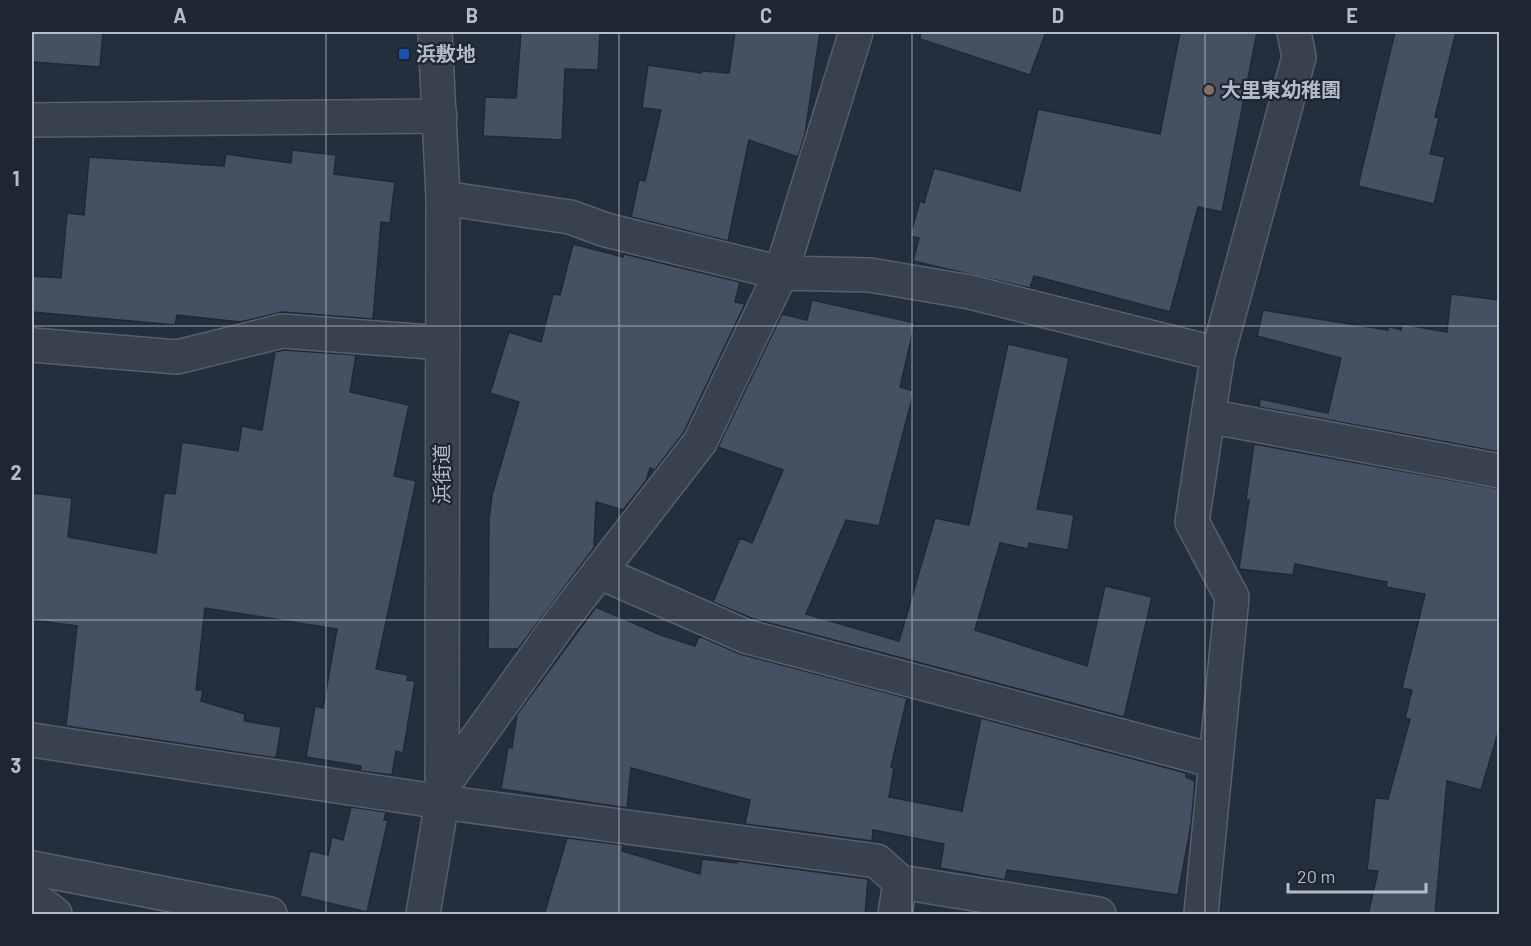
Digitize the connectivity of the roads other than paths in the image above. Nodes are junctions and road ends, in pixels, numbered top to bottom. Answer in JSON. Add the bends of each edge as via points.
{"nodes":[{"id":1,"x":435,"y":32,"type":"edge"},
{"id":2,"x":856,"y":32,"type":"edge"},
{"id":3,"x":1294,"y":32,"type":"edge"},
{"id":4,"x":440,"y":116,"type":"junction"},
{"id":5,"x":32,"y":120,"type":"edge"},
{"id":6,"x":443,"y":198,"type":"junction"},
{"id":7,"x":781,"y":273,"type":"junction"},
{"id":8,"x":442,"y":343,"type":"junction"},
{"id":9,"x":32,"y":345,"type":"edge"},
{"id":10,"x":1218,"y":354,"type":"junction"},
{"id":11,"x":1208,"y":416,"type":"junction"},
{"id":12,"x":1500,"y":471,"type":"edge"},
{"id":13,"x":599,"y":572,"type":"junction"},
{"id":14,"x":32,"y":740,"type":"edge"},
{"id":15,"x":1215,"y":761,"type":"junction"},
{"id":16,"x":442,"y":795,"type":"junction"},
{"id":17,"x":32,"y":868,"type":"edge"},
{"id":18,"x":900,"y":882,"type":"junction"},
{"id":19,"x":32,"y":897,"type":"edge"},
{"id":20,"x":55,"y":915,"type":"edge"},
{"id":21,"x":270,"y":915,"type":"edge"},
{"id":22,"x":423,"y":915,"type":"edge"},
{"id":23,"x":895,"y":915,"type":"edge"},
{"id":24,"x":1099,"y":915,"type":"edge"},
{"id":25,"x":1201,"y":915,"type":"edge"}],
"edges":[{"from":1,"to":4,"type":"street","name":"浜街道"},
{"from":2,"to":7,"type":"street"},
{"from":3,"to":10,"type":"street","via":[[1299,57]]},
{"from":4,"to":5,"type":"street"},
{"from":4,"to":6,"type":"street","name":"浜街道"},
{"from":6,"to":7,"type":"street","via":[[570,217],[606,230]]},
{"from":6,"to":8,"type":"street","name":"浜街道"},
{"from":7,"to":10,"type":"street","via":[[870,274],[970,292]]},
{"from":7,"to":13,"type":"street","via":[[700,442]]},
{"from":8,"to":9,"type":"street","via":[[282,331],[177,357]]},
{"from":8,"to":16,"type":"street","name":"浜街道"},
{"from":10,"to":11,"type":"street"},
{"from":11,"to":12,"type":"street"},
{"from":11,"to":15,"type":"street","via":[[1192,522],[1232,597]]},
{"from":13,"to":15,"type":"street","via":[[745,636]]},
{"from":13,"to":16,"type":"street"},
{"from":14,"to":16,"type":"street"},
{"from":15,"to":25,"type":"street"},
{"from":16,"to":18,"type":"street","via":[[877,861]]},
{"from":16,"to":22,"type":"street","name":"浜街道"},
{"from":17,"to":21,"type":"street"},
{"from":18,"to":23,"type":"street"},
{"from":18,"to":24,"type":"street"},
{"from":19,"to":20,"type":"street"}]}
